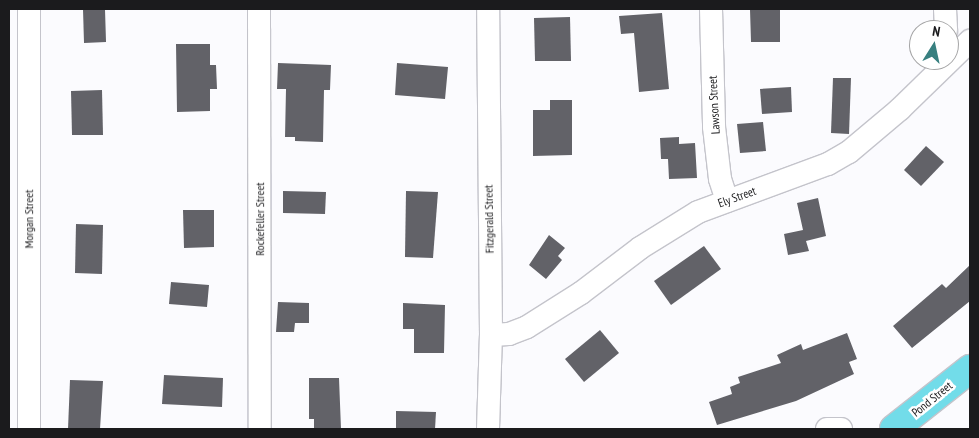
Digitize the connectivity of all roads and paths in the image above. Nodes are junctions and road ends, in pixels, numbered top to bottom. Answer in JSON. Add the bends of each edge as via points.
{"nodes":[{"id":1,"x":29,"y":9,"type":"edge"},
{"id":2,"x":259,"y":9,"type":"edge"},
{"id":3,"x":488,"y":9,"type":"edge"},
{"id":4,"x":711,"y":9,"type":"edge"},
{"id":5,"x":936,"y":70,"type":"edge"},
{"id":6,"x":727,"y":201,"type":"junction"},
{"id":7,"x":491,"y":335,"type":"junction"},
{"id":8,"x":970,"y":369,"type":"edge"},
{"id":9,"x":29,"y":429,"type":"edge"},
{"id":10,"x":260,"y":429,"type":"edge"},
{"id":11,"x":488,"y":429,"type":"edge"},
{"id":12,"x":827,"y":429,"type":"edge"},
{"id":13,"x":841,"y":429,"type":"edge"},
{"id":14,"x":894,"y":429,"type":"edge"}],
"edges":[{"from":1,"to":9,"type":"street","name":"Morgan Street"},
{"from":2,"to":10,"type":"street","name":"Rockefeller Street"},
{"from":3,"to":7,"type":"street","name":"Fitzgerald Street"},
{"from":4,"to":6,"type":"street","name":"Lawson Street","via":[[714,127],[719,174]]},
{"from":5,"to":6,"type":"street","name":"Ely Street","via":[[900,109],[849,152],[828,164]]},
{"from":6,"to":7,"type":"street","name":"Ely Street","via":[[698,212],[662,234],[527,327],[509,334]]},
{"from":7,"to":11,"type":"street","name":"Fitzgerald Street"},
{"from":8,"to":14,"type":"main road","name":"Pond Street"},
{"from":12,"to":13,"type":"street"}]}
